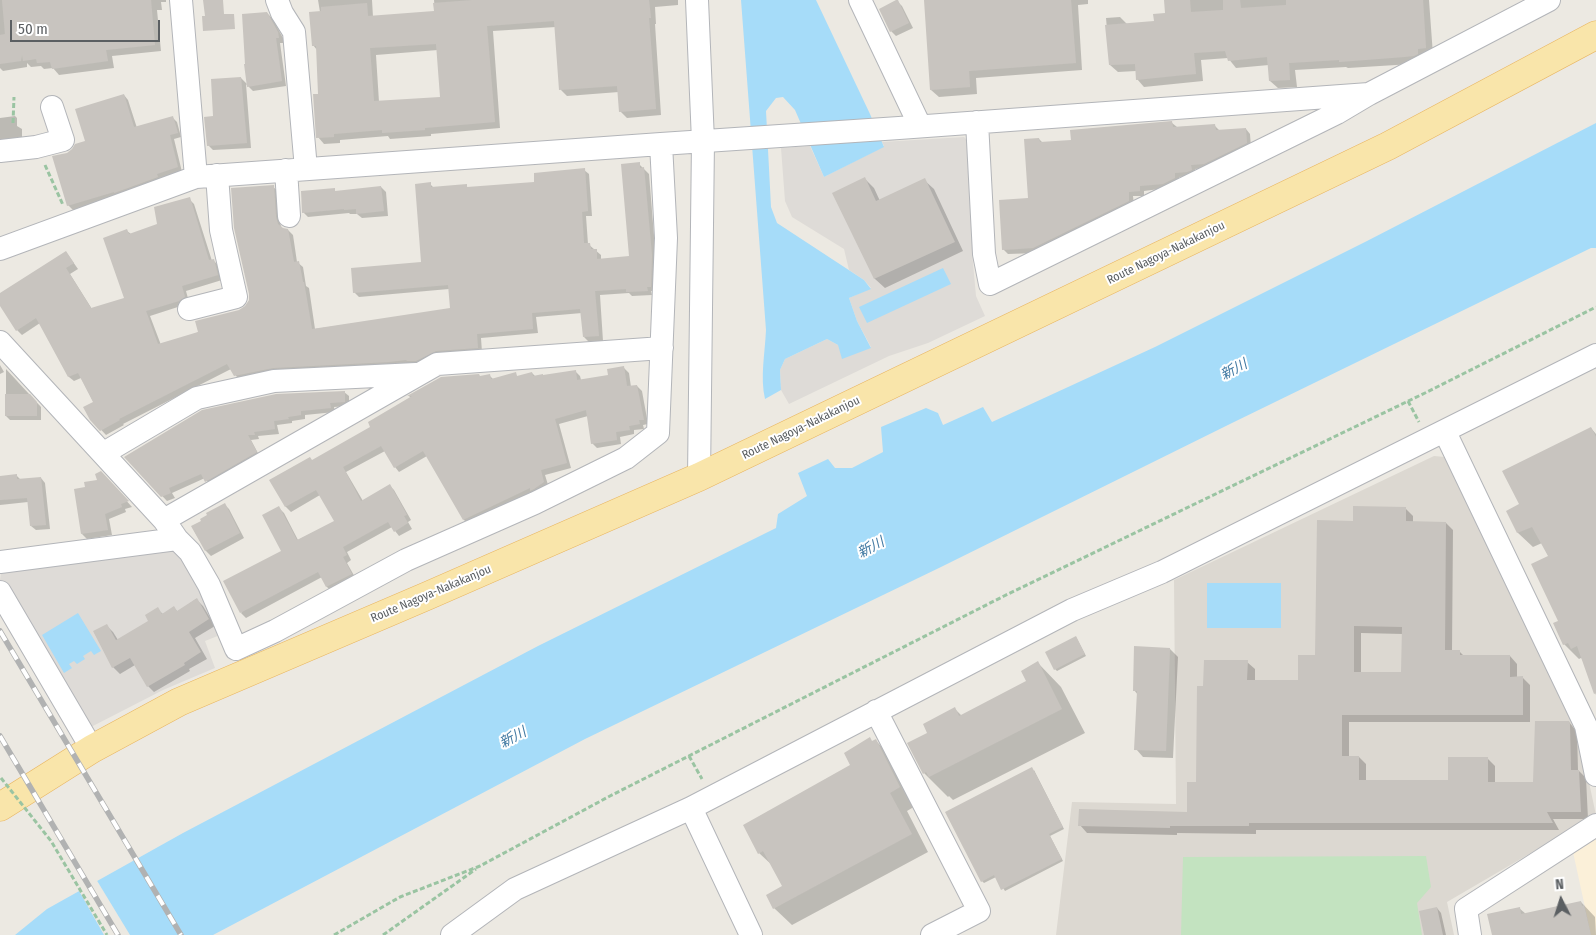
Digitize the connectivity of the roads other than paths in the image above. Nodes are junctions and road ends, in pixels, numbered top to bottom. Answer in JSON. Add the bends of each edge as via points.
{"nodes":[{"id":1,"x":180,"y":0,"type":"edge"},
{"id":2,"x":277,"y":0,"type":"edge"},
{"id":3,"x":697,"y":0,"type":"edge"},
{"id":4,"x":860,"y":0,"type":"edge"},
{"id":5,"x":1549,"y":0,"type":"edge"},
{"id":6,"x":1596,"y":35,"type":"edge"},
{"id":7,"x":1369,"y":94,"type":"junction"},
{"id":8,"x":52,"y":108,"type":"dead end"},
{"id":9,"x":977,"y":122,"type":"junction"},
{"id":10,"x":910,"y":127,"type":"junction"},
{"id":11,"x":703,"y":141,"type":"junction"},
{"id":12,"x":661,"y":144,"type":"junction"},
{"id":13,"x":0,"y":151,"type":"edge"},
{"id":14,"x":296,"y":170,"type":"junction"},
{"id":15,"x":206,"y":176,"type":"junction"},
{"id":16,"x":290,"y":216,"type":"dead end"},
{"id":17,"x":0,"y":249,"type":"edge"},
{"id":18,"x":189,"y":308,"type":"dead end"},
{"id":19,"x":0,"y":342,"type":"edge"},
{"id":20,"x":662,"y":348,"type":"junction"},
{"id":21,"x":1596,"y":355,"type":"edge"},
{"id":22,"x":421,"y":373,"type":"junction"},
{"id":23,"x":1445,"y":432,"type":"junction"},
{"id":24,"x":104,"y":454,"type":"junction"},
{"id":25,"x":699,"y":477,"type":"junction"},
{"id":26,"x":164,"y":520,"type":"junction"},
{"id":27,"x":177,"y":539,"type":"junction"},
{"id":28,"x":0,"y":562,"type":"edge"},
{"id":29,"x":0,"y":592,"type":"edge"},
{"id":30,"x":876,"y":711,"type":"junction"},
{"id":31,"x":92,"y":750,"type":"junction"},
{"id":32,"x":1596,"y":775,"type":"edge"},
{"id":33,"x":0,"y":807,"type":"edge"},
{"id":34,"x":691,"y":808,"type":"junction"},
{"id":35,"x":1596,"y":825,"type":"edge"},
{"id":36,"x":452,"y":935,"type":"edge"},
{"id":37,"x":751,"y":935,"type":"edge"},
{"id":38,"x":932,"y":935,"type":"edge"},
{"id":39,"x":1470,"y":935,"type":"edge"}],
"edges":[{"from":1,"to":15,"type":"street"},
{"from":2,"to":14,"type":"street","via":[[294,32]]},
{"from":3,"to":11,"type":"street"},
{"from":4,"to":10,"type":"street"},
{"from":5,"to":7,"type":"street"},
{"from":6,"to":25,"type":"main road","name":"Route Nagoya-Nakakanjou","via":[[1388,146]]},
{"from":7,"to":9,"type":"street"},
{"from":7,"to":9,"type":"street","via":[[1320,122],[990,284],[984,254]]},
{"from":8,"to":13,"type":"street","via":[[63,140]]},
{"from":9,"to":10,"type":"street"},
{"from":10,"to":11,"type":"street"},
{"from":11,"to":12,"type":"street"},
{"from":11,"to":25,"type":"street"},
{"from":12,"to":14,"type":"street"},
{"from":12,"to":20,"type":"street","via":[[666,238]]},
{"from":14,"to":15,"type":"street"},
{"from":14,"to":16,"type":"street"},
{"from":15,"to":17,"type":"street"},
{"from":15,"to":18,"type":"street","via":[[236,297]]},
{"from":19,"to":24,"type":"street"},
{"from":20,"to":22,"type":"street","via":[[437,364]]},
{"from":20,"to":27,"type":"street","via":[[658,434],[626,458],[535,503],[406,560],[275,632],[236,649],[209,585],[190,552]]},
{"from":21,"to":23,"type":"street"},
{"from":22,"to":24,"type":"street","via":[[274,381],[197,398]]},
{"from":22,"to":26,"type":"street"},
{"from":23,"to":30,"type":"street","via":[[1162,572],[1072,610]]},
{"from":23,"to":32,"type":"street","via":[[1586,726]]},
{"from":24,"to":26,"type":"street"},
{"from":25,"to":31,"type":"main road","name":"Route Nagoya-Nakakanjou","via":[[179,702]]},
{"from":26,"to":27,"type":"street"},
{"from":27,"to":28,"type":"street"},
{"from":29,"to":31,"type":"street"},
{"from":30,"to":34,"type":"street"},
{"from":30,"to":38,"type":"street","via":[[980,911]]},
{"from":31,"to":33,"type":"main road","name":"Route Nagoya-Nakakanjou"},
{"from":34,"to":36,"type":"street","via":[[516,889]]},
{"from":34,"to":37,"type":"street"},
{"from":35,"to":39,"type":"street","via":[[1466,909]]}]}
